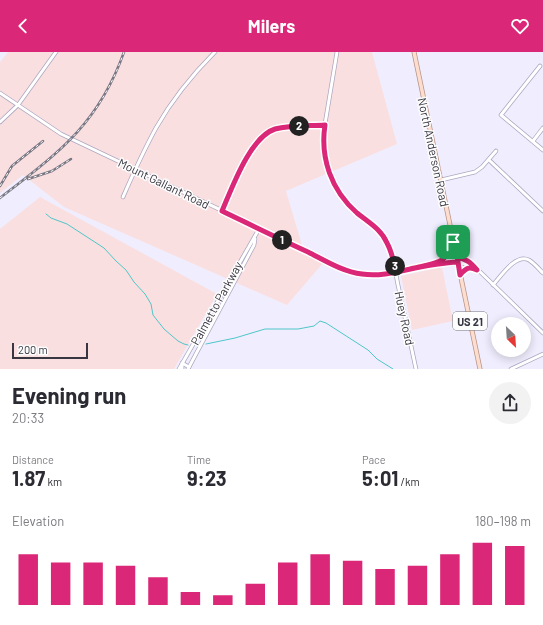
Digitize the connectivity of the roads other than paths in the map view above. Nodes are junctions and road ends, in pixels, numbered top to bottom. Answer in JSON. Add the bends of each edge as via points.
{"nodes":[{"id":1,"x":56,"y":52,"type":"edge"},
{"id":2,"x":215,"y":52,"type":"edge"},
{"id":3,"x":337,"y":52,"type":"edge"},
{"id":4,"x":414,"y":52,"type":"edge"},
{"id":5,"x":540,"y":66,"type":"dead end"},
{"id":6,"x":0,"y":93,"type":"edge"},
{"id":7,"x":18,"y":106,"type":"junction"},
{"id":8,"x":0,"y":122,"type":"edge"},
{"id":9,"x":325,"y":125,"type":"junction"},
{"id":10,"x":543,"y":128,"type":"edge"},
{"id":11,"x":533,"y":142,"type":"junction"},
{"id":12,"x":543,"y":150,"type":"edge"},
{"id":13,"x":496,"y":151,"type":"dead end"},
{"id":14,"x":489,"y":160,"type":"junction"},
{"id":15,"x":136,"y":169,"type":"junction"},
{"id":16,"x":441,"y":180,"type":"junction"},
{"id":17,"x":122,"y":197,"type":"dead end"},
{"id":18,"x":222,"y":211,"type":"junction"},
{"id":19,"x":543,"y":211,"type":"edge"},
{"id":20,"x":259,"y":229,"type":"junction"},
{"id":21,"x":255,"y":237,"type":"junction"},
{"id":22,"x":453,"y":242,"type":"junction"},
{"id":23,"x":457,"y":258,"type":"junction"},
{"id":24,"x":458,"y":262,"type":"junction"},
{"id":25,"x":437,"y":264,"type":"junction"},
{"id":26,"x":471,"y":267,"type":"junction"},
{"id":27,"x":477,"y":270,"type":"junction"},
{"id":28,"x":396,"y":272,"type":"junction"},
{"id":29,"x":543,"y":273,"type":"edge"},
{"id":30,"x":460,"y":275,"type":"junction"},
{"id":31,"x":493,"y":285,"type":"junction"},
{"id":32,"x":543,"y":333,"type":"edge"},
{"id":33,"x":543,"y":354,"type":"edge"},
{"id":34,"x":182,"y":363,"type":"junction"},
{"id":35,"x":188,"y":368,"type":"edge"},
{"id":36,"x":180,"y":369,"type":"edge"},
{"id":37,"x":416,"y":369,"type":"edge"},
{"id":38,"x":480,"y":369,"type":"edge"},
{"id":39,"x":511,"y":369,"type":"edge"}],
"edges":[{"from":1,"to":7,"type":"street"},
{"from":2,"to":15,"type":"street","via":[[168,109]]},
{"from":3,"to":9,"type":"street","name":"Huey Road"},
{"from":4,"to":16,"type":"main road","name":"North Anderson Road","number":"US 21"},
{"from":5,"to":11,"type":"street","via":[[501,115]]},
{"from":6,"to":7,"type":"street","name":"Mount Gallant Road"},
{"from":7,"to":8,"type":"street"},
{"from":7,"to":15,"type":"street","name":"Mount Gallant Road","via":[[61,134]]},
{"from":9,"to":18,"type":"street","via":[[275,129],[266,133],[251,149]]},
{"from":9,"to":28,"type":"street","name":"Huey Road","via":[[325,160],[334,184],[343,198],[379,231],[387,242]]},
{"from":10,"to":11,"type":"street"},
{"from":11,"to":12,"type":"street"},
{"from":13,"to":14,"type":"street"},
{"from":14,"to":16,"type":"street","via":[[475,172]]},
{"from":14,"to":19,"type":"street"},
{"from":15,"to":17,"type":"street"},
{"from":15,"to":18,"type":"street","name":"Mount Gallant Road"},
{"from":16,"to":22,"type":"main road","name":"North Anderson Road","number":"US 21"},
{"from":18,"to":20,"type":"street","name":"Mount Gallant Road"},
{"from":20,"to":21,"type":"street","name":"Palmetto Parkway"},
{"from":20,"to":28,"type":"street","name":"Mount Gallant Road","via":[[349,271],[380,275]]},
{"from":21,"to":34,"type":"street","name":"Palmetto Parkway"},
{"from":21,"to":35,"type":"street","name":"Palmetto Parkway","via":[[254,245]]},
{"from":22,"to":23,"type":"main road","name":"North Anderson Road","number":"US 21"},
{"from":22,"to":25,"type":"main road","via":[[448,256]]},
{"from":23,"to":24,"type":"main road","name":"North Anderson Road","number":"US 21"},
{"from":23,"to":25,"type":"street","name":"Mount Gallant Road"},
{"from":23,"to":27,"type":"street","name":"Mount Gallant Road","via":[[469,261]]},
{"from":24,"to":25,"type":"street","name":"Mount Gallant Road"},
{"from":24,"to":26,"type":"street","name":"Mount Gallant Road"},
{"from":24,"to":30,"type":"main road","name":"North Anderson Road","number":"US 21"},
{"from":25,"to":28,"type":"street","name":"Mount Gallant Road"},
{"from":26,"to":27,"type":"street","name":"Mount Gallant Road"},
{"from":26,"to":30,"type":"main road","via":[[466,268]]},
{"from":27,"to":31,"type":"street","name":"Mount Gallant Road"},
{"from":28,"to":37,"type":"street","name":"Huey Road"},
{"from":29,"to":31,"type":"street","via":[[530,260],[523,258],[516,260]]},
{"from":30,"to":38,"type":"main road","name":"North Anderson Road","number":"US 21"},
{"from":31,"to":32,"type":"street","name":"Mount Gallant Road"},
{"from":33,"to":39,"type":"street"},
{"from":34,"to":35,"type":"street"},
{"from":34,"to":36,"type":"street","name":"Palmetto Parkway"}]}
